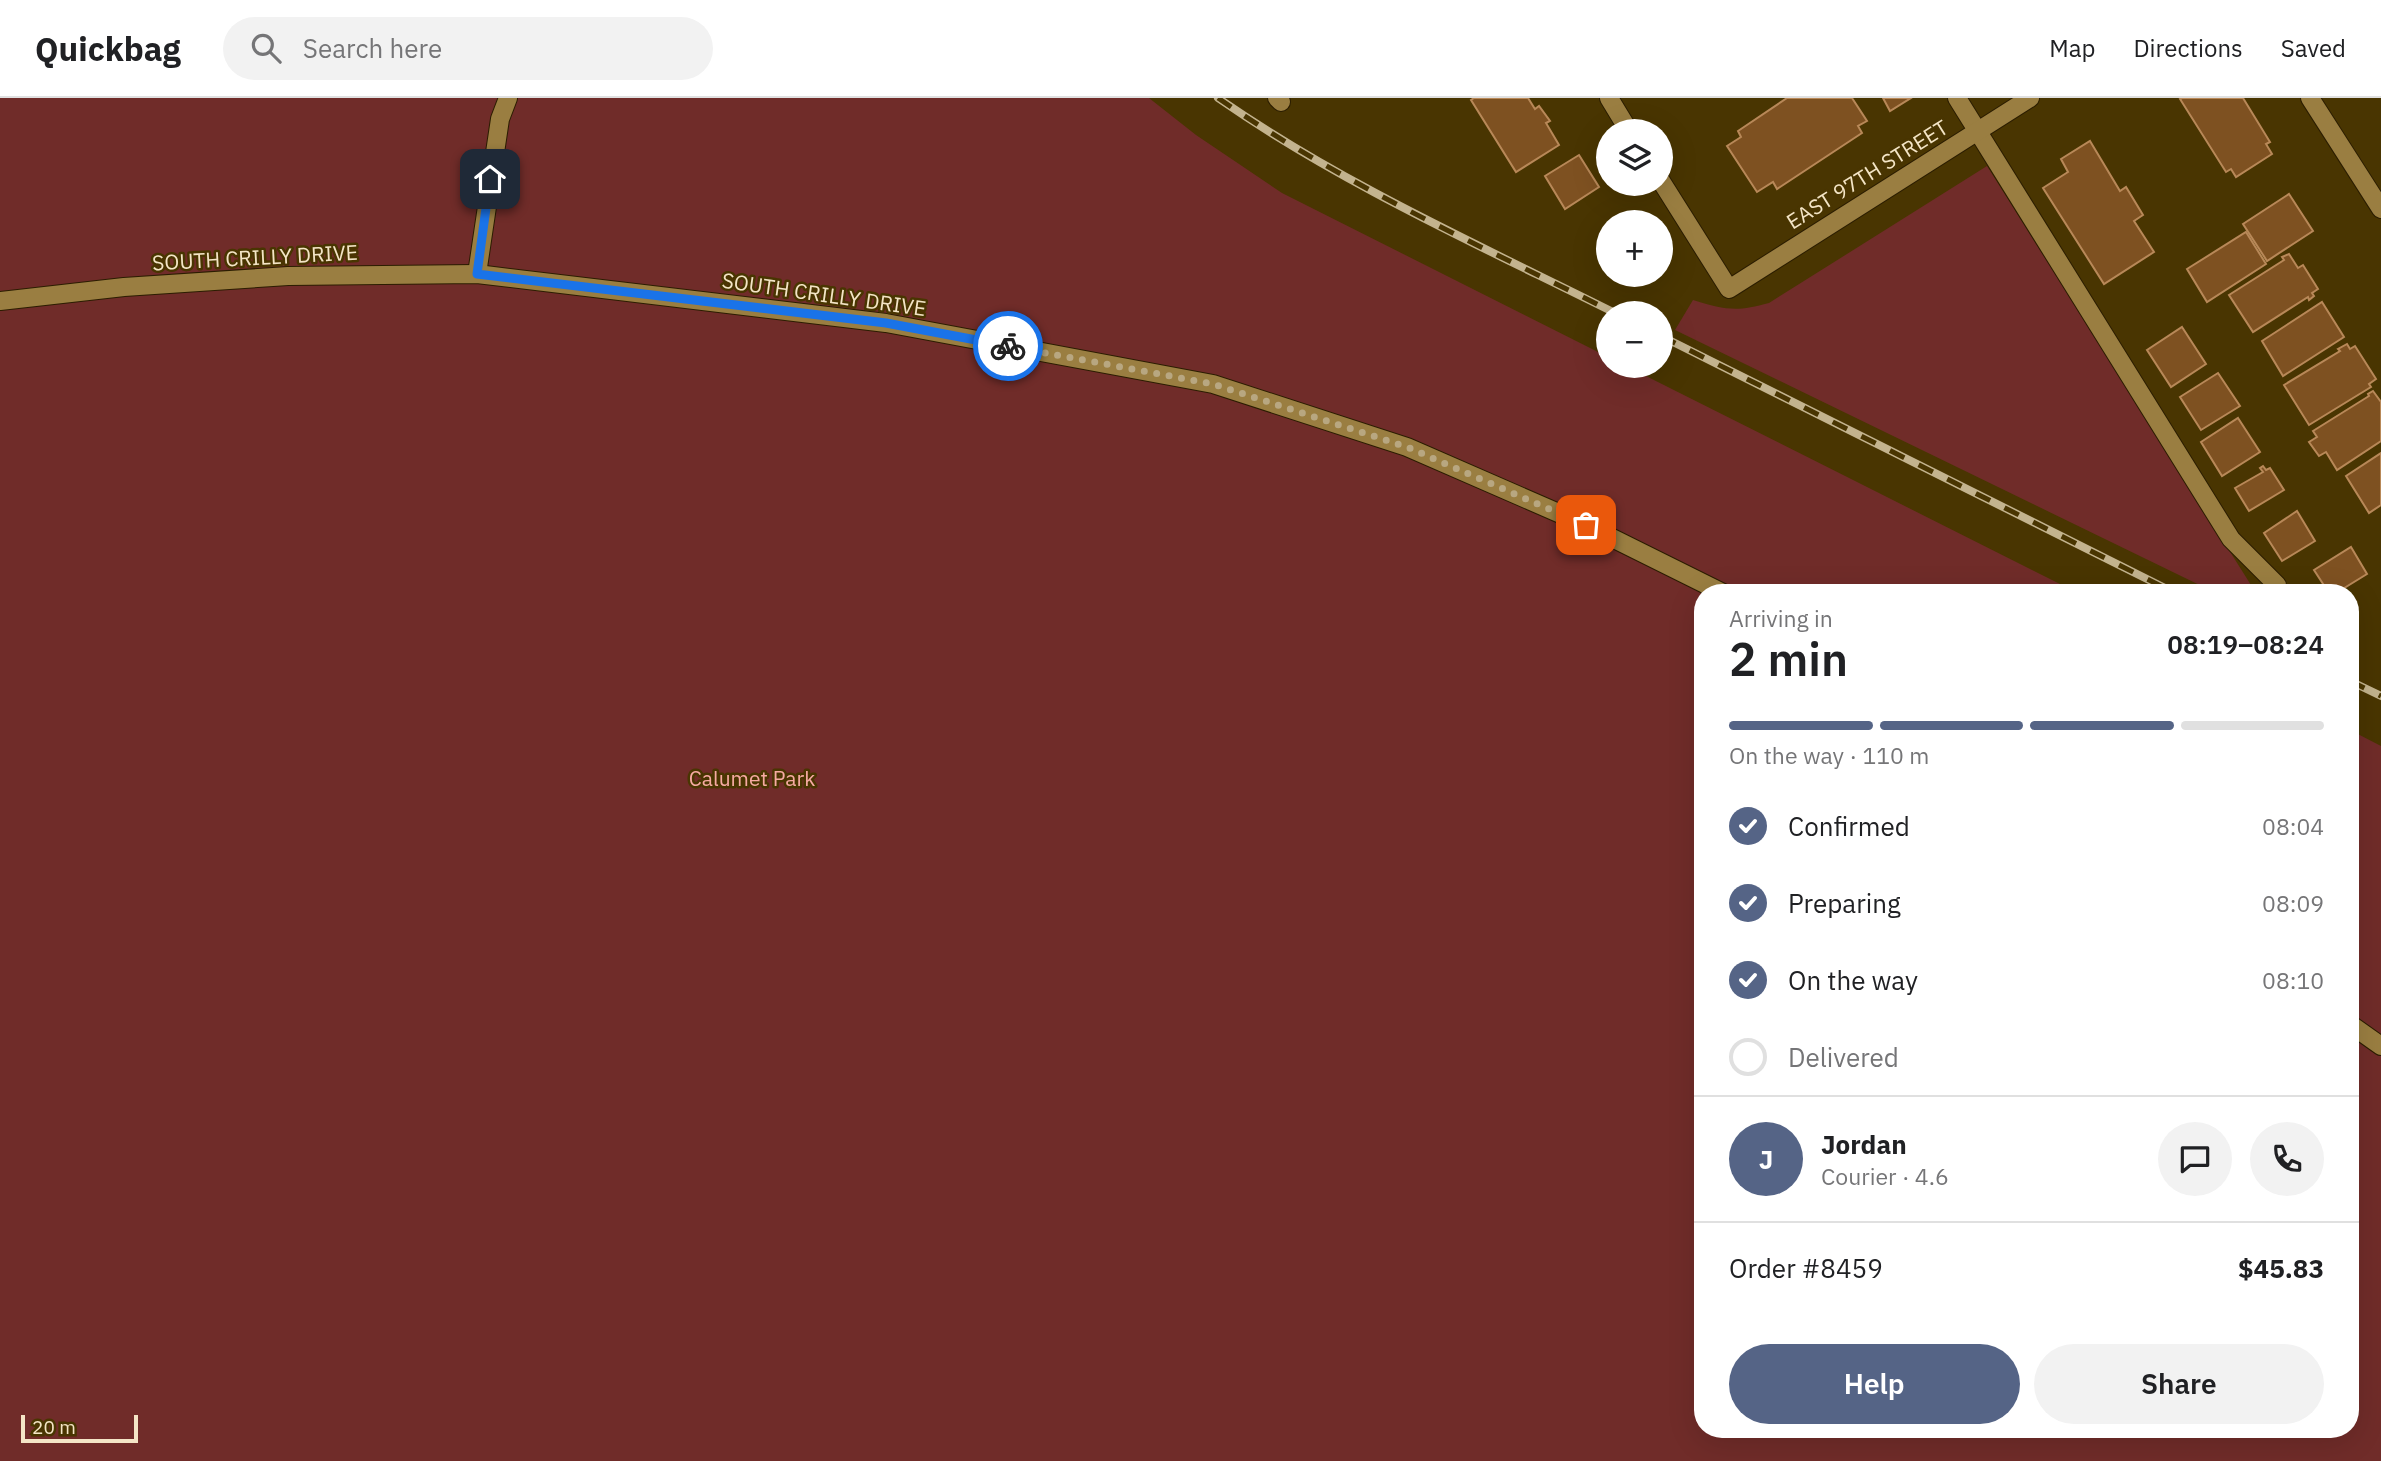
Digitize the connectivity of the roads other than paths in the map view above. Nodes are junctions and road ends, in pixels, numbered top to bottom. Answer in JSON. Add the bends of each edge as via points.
{"nodes":[{"id":1,"x":508,"y":98,"type":"edge"},
{"id":2,"x":1609,"y":98,"type":"edge"},
{"id":3,"x":1957,"y":98,"type":"edge"},
{"id":4,"x":2030,"y":98,"type":"edge"},
{"id":5,"x":2310,"y":98,"type":"edge"},
{"id":6,"x":1622,"y":119,"type":"edge"},
{"id":7,"x":1978,"y":131,"type":"junction"},
{"id":8,"x":1670,"y":196,"type":"edge"},
{"id":9,"x":2381,"y":209,"type":"edge"},
{"id":10,"x":477,"y":274,"type":"junction"},
{"id":11,"x":0,"y":301,"type":"edge"},
{"id":12,"x":1705,"y":584,"type":"edge"},
{"id":13,"x":2276,"y":584,"type":"edge"},
{"id":14,"x":2359,"y":1030,"type":"edge"},
{"id":15,"x":2381,"y":1046,"type":"edge"}],
"edges":[{"from":1,"to":10,"type":"street","via":[[500,119]]},
{"from":2,"to":6,"type":"street"},
{"from":3,"to":7,"type":"street"},
{"from":4,"to":7,"type":"street","name":"EAST 97TH STREET"},
{"from":5,"to":9,"type":"street"},
{"from":7,"to":8,"type":"street","name":"EAST 97TH STREET","via":[[1729,289]]},
{"from":7,"to":13,"type":"street","via":[[2231,539]]},
{"from":10,"to":11,"type":"street","name":"SOUTH CRILLY DRIVE","via":[[288,276],[124,286]]},
{"from":10,"to":12,"type":"street","name":"SOUTH CRILLY DRIVE","via":[[886,323],[1213,384],[1407,447],[1586,525]]},
{"from":14,"to":15,"type":"street"}]}
